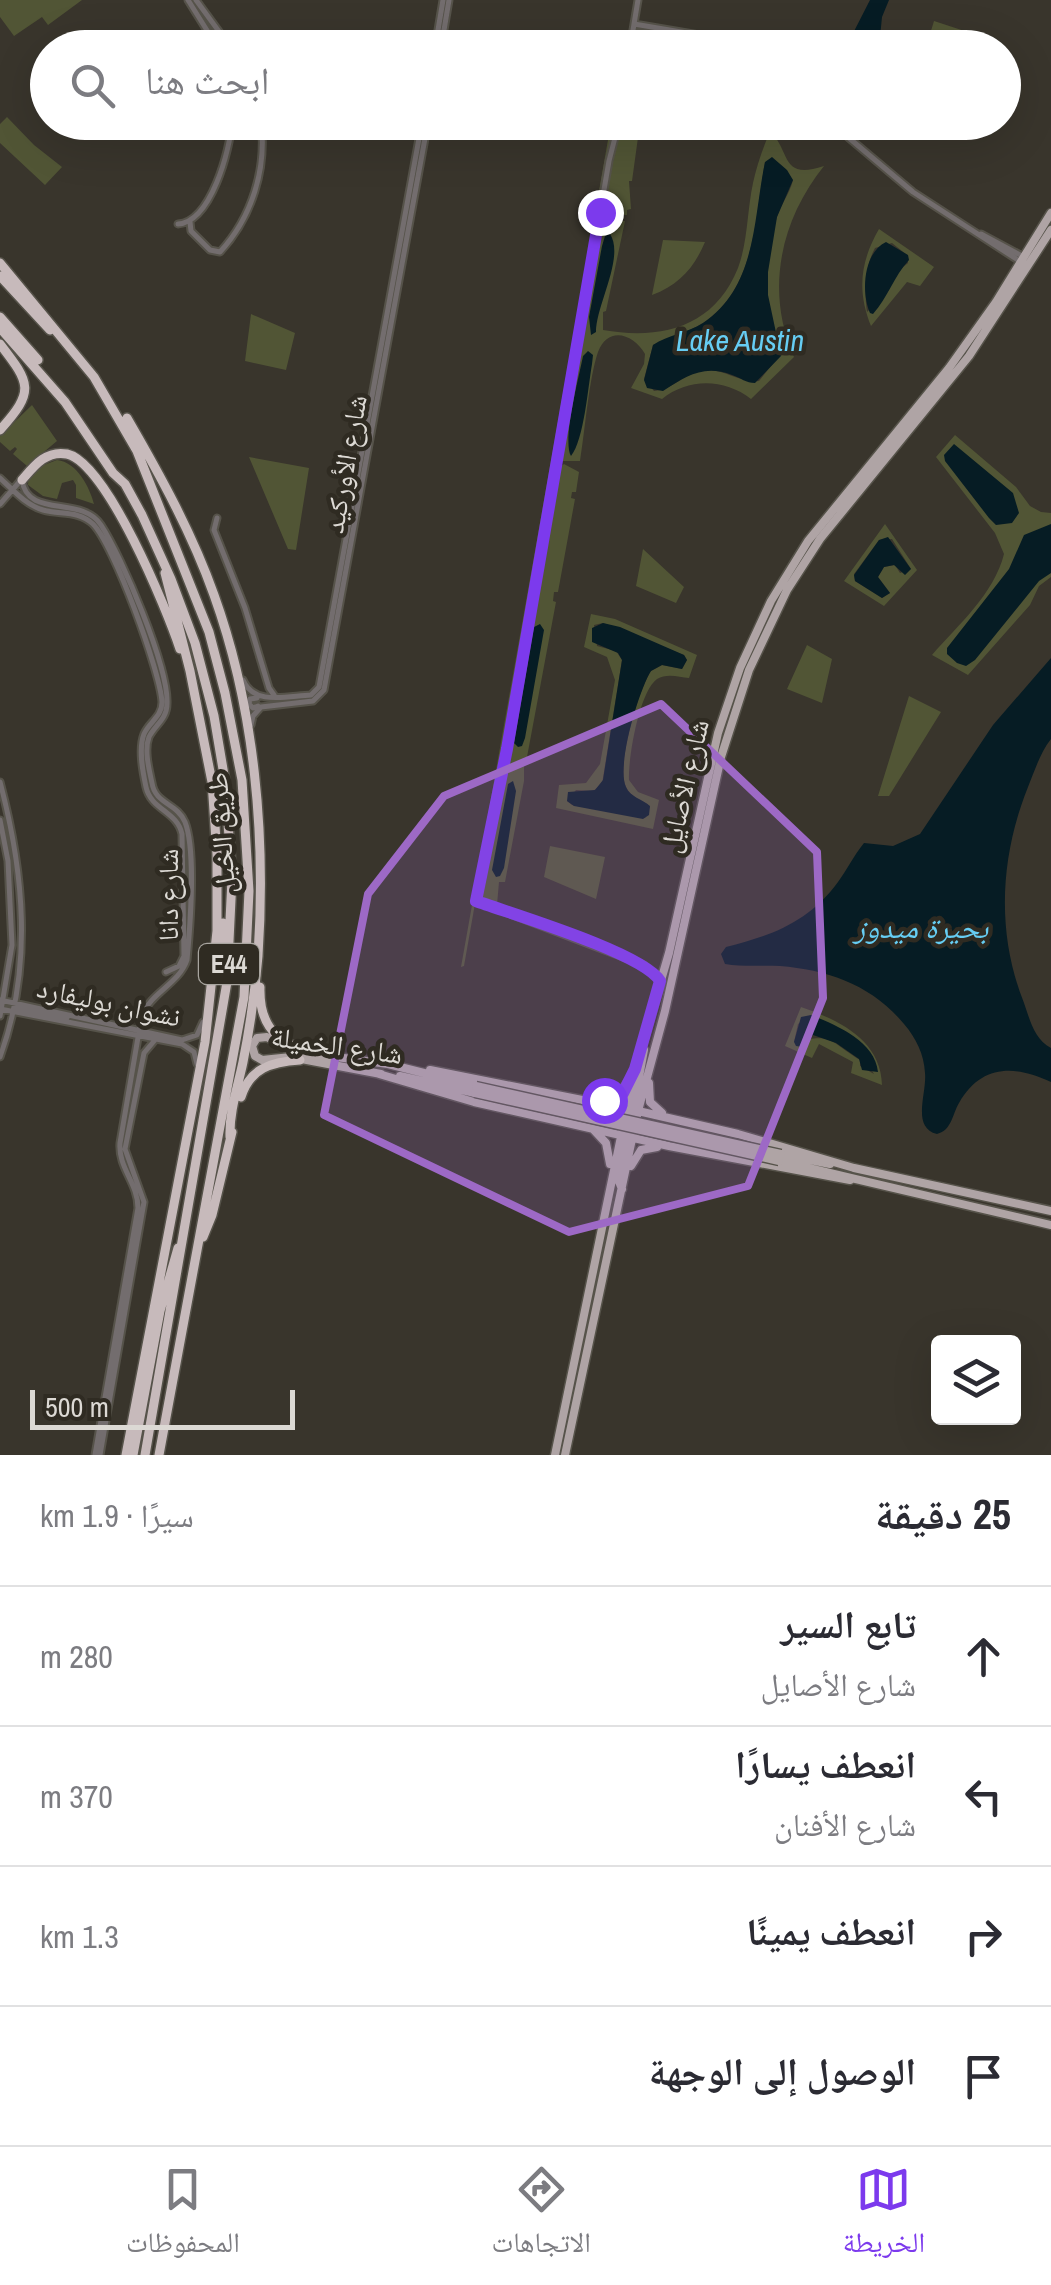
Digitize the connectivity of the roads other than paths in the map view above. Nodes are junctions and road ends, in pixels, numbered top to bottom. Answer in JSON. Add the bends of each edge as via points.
{"nodes":[{"id":1,"x":192,"y":0,"type":"edge"},
{"id":2,"x":446,"y":0,"type":"edge"},
{"id":3,"x":638,"y":0,"type":"edge"},
{"id":4,"x":634,"y":24,"type":"junction"},
{"id":5,"x":208,"y":30,"type":"edge"},
{"id":6,"x":216,"y":30,"type":"edge"},
{"id":7,"x":441,"y":30,"type":"edge"},
{"id":8,"x":633,"y":30,"type":"edge"},
{"id":9,"x":669,"y":30,"type":"edge"},
{"id":10,"x":228,"y":140,"type":"edge"},
{"id":11,"x":262,"y":140,"type":"edge"},
{"id":12,"x":422,"y":140,"type":"edge"},
{"id":13,"x":422,"y":140,"type":"edge"},
{"id":14,"x":614,"y":140,"type":"edge"},
{"id":15,"x":851,"y":140,"type":"edge"},
{"id":16,"x":1051,"y":213,"type":"edge"},
{"id":17,"x":190,"y":222,"type":"junction"},
{"id":18,"x":1051,"y":230,"type":"edge"},
{"id":19,"x":193,"y":233,"type":"junction"},
{"id":20,"x":0,"y":263,"type":"edge"},
{"id":21,"x":1027,"y":263,"type":"junction"},
{"id":22,"x":0,"y":276,"type":"edge"},
{"id":23,"x":0,"y":317,"type":"edge"},
{"id":24,"x":0,"y":328,"type":"edge"},
{"id":25,"x":0,"y":344,"type":"edge"},
{"id":26,"x":84,"y":364,"type":"junction"},
{"id":27,"x":102,"y":390,"type":"junction"},
{"id":28,"x":371,"y":390,"type":"junction"},
{"id":29,"x":374,"y":409,"type":"junction"},
{"id":30,"x":0,"y":430,"type":"edge"},
{"id":31,"x":105,"y":462,"type":"junction"},
{"id":32,"x":0,"y":477,"type":"edge"},
{"id":33,"x":22,"y":480,"type":"junction"},
{"id":34,"x":12,"y":490,"type":"junction"},
{"id":35,"x":0,"y":504,"type":"edge"},
{"id":36,"x":217,"y":518,"type":"dead end"},
{"id":37,"x":166,"y":565,"type":"junction"},
{"id":38,"x":340,"y":566,"type":"junction"},
{"id":39,"x":343,"y":585,"type":"junction"},
{"id":40,"x":225,"y":633,"type":"junction"},
{"id":41,"x":265,"y":697,"type":"junction"},
{"id":42,"x":196,"y":700,"type":"junction"},
{"id":43,"x":274,"y":700,"type":"junction"},
{"id":44,"x":251,"y":757,"type":"junction"},
{"id":45,"x":0,"y":782,"type":"edge"},
{"id":46,"x":0,"y":820,"type":"edge"},
{"id":47,"x":216,"y":836,"type":"junction"},
{"id":48,"x":10,"y":882,"type":"junction"},
{"id":49,"x":20,"y":882,"type":"junction"},
{"id":50,"x":260,"y":920,"type":"junction"},
{"id":51,"x":666,"y":963,"type":"junction"},
{"id":52,"x":644,"y":965,"type":"junction"},
{"id":53,"x":215,"y":966,"type":"junction"},
{"id":54,"x":166,"y":972,"type":"dead end"},
{"id":55,"x":660,"y":981,"type":"junction"},
{"id":56,"x":227,"y":982,"type":"junction"},
{"id":57,"x":16,"y":990,"type":"junction"},
{"id":58,"x":2,"y":1001,"type":"edge"},
{"id":59,"x":13,"y":1007,"type":"junction"},
{"id":60,"x":37,"y":1008,"type":"junction"},
{"id":61,"x":0,"y":1012,"type":"edge"},
{"id":62,"x":26,"y":1015,"type":"junction"},
{"id":63,"x":96,"y":1022,"type":"junction"},
{"id":64,"x":9,"y":1028,"type":"junction"},
{"id":65,"x":140,"y":1035,"type":"junction"},
{"id":66,"x":194,"y":1037,"type":"junction"},
{"id":67,"x":154,"y":1040,"type":"junction"},
{"id":68,"x":643,"y":1041,"type":"junction"},
{"id":69,"x":190,"y":1048,"type":"junction"},
{"id":70,"x":302,"y":1055,"type":"junction"},
{"id":71,"x":0,"y":1058,"type":"edge"},
{"id":72,"x":406,"y":1068,"type":"junction"},
{"id":73,"x":635,"y":1069,"type":"junction"},
{"id":74,"x":379,"y":1074,"type":"junction"},
{"id":75,"x":647,"y":1079,"type":"junction"},
{"id":76,"x":475,"y":1089,"type":"junction"},
{"id":77,"x":587,"y":1100,"type":"junction"},
{"id":78,"x":195,"y":1101,"type":"junction"},
{"id":79,"x":632,"y":1110,"type":"junction"},
{"id":80,"x":680,"y":1121,"type":"junction"},
{"id":81,"x":589,"y":1126,"type":"junction"},
{"id":82,"x":627,"y":1136,"type":"junction"},
{"id":83,"x":230,"y":1137,"type":"junction"},
{"id":84,"x":669,"y":1146,"type":"junction"},
{"id":85,"x":780,"y":1157,"type":"junction"},
{"id":86,"x":854,"y":1168,"type":"junction"},
{"id":87,"x":611,"y":1177,"type":"junction"},
{"id":88,"x":850,"y":1180,"type":"junction"},
{"id":89,"x":622,"y":1189,"type":"junction"},
{"id":90,"x":1051,"y":1211,"type":"edge"},
{"id":91,"x":1051,"y":1225,"type":"edge"},
{"id":92,"x":183,"y":1239,"type":"junction"},
{"id":93,"x":199,"y":1243,"type":"junction"},
{"id":94,"x":125,"y":1298,"type":"junction"},
{"id":95,"x":98,"y":1455,"type":"edge"},
{"id":96,"x":130,"y":1455,"type":"edge"},
{"id":97,"x":145,"y":1455,"type":"edge"},
{"id":98,"x":160,"y":1455,"type":"edge"},
{"id":99,"x":555,"y":1455,"type":"edge"},
{"id":100,"x":566,"y":1455,"type":"edge"}],
"edges":[{"from":1,"to":5,"type":"street"},
{"from":1,"to":6,"type":"street"},
{"from":2,"to":7,"type":"street"},
{"from":3,"to":4,"type":"street"},
{"from":4,"to":8,"type":"street"},
{"from":4,"to":9,"type":"street"},
{"from":10,"to":17,"type":"street","via":[[222,171]]},
{"from":11,"to":19,"type":"street","via":[[260,174],[234,234],[216,252]]},
{"from":12,"to":28,"type":"street","name":"شارع الأوركيد"},
{"from":13,"to":29,"type":"street","name":"شارع الأوركيد"},
{"from":14,"to":52,"type":"street","via":[[476,901]]},
{"from":15,"to":21,"type":"street","via":[[904,185]]},
{"from":16,"to":21,"type":"main road","name":"شارع الأصايل"},
{"from":17,"to":19,"type":"street"},
{"from":17,"to":19,"type":"street","via":[[178,224]]},
{"from":18,"to":21,"type":"main road","name":"شارع الأصايل"},
{"from":20,"to":26,"type":"highway","name":"طريق الخيل","number":"E44"},
{"from":21,"to":51,"type":"main road","name":"شارع الأصايل","via":[[819,525],[754,635],[718,733]]},
{"from":21,"to":75,"type":"main road","name":"شارع الأصايل","via":[[950,381],[820,539],[760,644],[724,746]]},
{"from":22,"to":26,"type":"highway"},
{"from":23,"to":31,"type":"highway","via":[[88,426]]},
{"from":24,"to":31,"type":"highway","via":[[54,388]]},
{"from":25,"to":30,"type":"highway","via":[[26,389]]},
{"from":26,"to":27,"type":"highway","name":"طريق الخيل","number":"E44"},
{"from":27,"to":40,"type":"highway","via":[[123,411],[173,502]]},
{"from":27,"to":93,"type":"highway","name":"طريق الخيل","number":"E44","via":[[144,467],[204,618],[244,797],[246,976]]},
{"from":28,"to":29,"type":"street"},
{"from":28,"to":38,"type":"street","name":"شارع الأوركيد"},
{"from":29,"to":39,"type":"street","name":"شارع الأوركيد"},
{"from":31,"to":37,"type":"highway","name":"طريق الخيل","number":"E44","via":[[125,484]]},
{"from":32,"to":33,"type":"street","name":"شارع دانا"},
{"from":32,"to":34,"type":"street","name":"شارع دانا"},
{"from":33,"to":34,"type":"street"},
{"from":33,"to":42,"type":"highway","via":[[54,454],[72,456],[88,468],[148,569]]},
{"from":33,"to":65,"type":"street","name":"شارع دانا","via":[[31,498],[80,508],[101,524],[141,614],[166,695],[148,754],[154,793],[179,812],[186,828],[188,956],[181,974],[148,1003]]},
{"from":34,"to":35,"type":"street"},
{"from":34,"to":54,"type":"street","name":"شارع دانا","via":[[37,508],[77,514],[97,528],[150,658],[162,704],[142,740],[146,787],[182,834],[184,956]]},
{"from":36,"to":43,"type":"street","via":[[214,530]]},
{"from":37,"to":42,"type":"highway"},
{"from":37,"to":56,"type":"highway","name":"طريق الخيل","number":"E44","via":[[200,659],[223,766],[232,863]]},
{"from":38,"to":39,"type":"street"},
{"from":38,"to":43,"type":"street","name":"شارع الأوركيد","via":[[318,689]]},
{"from":39,"to":43,"type":"street","name":"شارع الأوركيد","via":[[322,696]]},
{"from":40,"to":41,"type":"street","via":[[246,688]]},
{"from":40,"to":44,"type":"highway"},
{"from":41,"to":43,"type":"street","name":"شارع الأوركيد"},
{"from":41,"to":43,"type":"street","via":[[249,704]]},
{"from":42,"to":47,"type":"highway"},
{"from":43,"to":44,"type":"street","via":[[253,716]]},
{"from":44,"to":50,"type":"highway"},
{"from":45,"to":49,"type":"street"},
{"from":46,"to":48,"type":"street"},
{"from":47,"to":53,"type":"highway"},
{"from":47,"to":56,"type":"highway"},
{"from":48,"to":49,"type":"street"},
{"from":48,"to":58,"type":"street","via":[[12,958]]},
{"from":49,"to":57,"type":"street"},
{"from":50,"to":70,"type":"highway","via":[[263,1018]]},
{"from":50,"to":83,"type":"highway"},
{"from":51,"to":52,"type":"street"},
{"from":51,"to":55,"type":"main road","name":"شارع الأصايل"},
{"from":52,"to":55,"type":"street"},
{"from":53,"to":66,"type":"street","name":"نشوان بوليفارد","via":[[203,1025]]},
{"from":53,"to":78,"type":"highway"},
{"from":55,"to":68,"type":"main road","name":"شارع الأصايل"},
{"from":56,"to":92,"type":"highway","name":"طريق الخيل","number":"E44"},
{"from":57,"to":59,"type":"street"},
{"from":57,"to":60,"type":"street"},
{"from":58,"to":59,"type":"street","name":"نشوان بوليفارد"},
{"from":58,"to":61,"type":"street"},
{"from":59,"to":60,"type":"street","name":"نشوان بوليفارد"},
{"from":59,"to":61,"type":"street","name":"نشوان بوليفارد"},
{"from":59,"to":62,"type":"street","name":"نشوان بوليفارد"},
{"from":59,"to":63,"type":"street"},
{"from":59,"to":64,"type":"street"},
{"from":60,"to":63,"type":"street","name":"نشوان بوليفارد"},
{"from":62,"to":64,"type":"street"},
{"from":62,"to":65,"type":"street","name":"نشوان بوليفارد"},
{"from":63,"to":65,"type":"street","name":"نشوان بوليفارد"},
{"from":64,"to":71,"type":"street"},
{"from":65,"to":66,"type":"street","name":"نشوان بوليفارد"},
{"from":65,"to":67,"type":"street","name":"نشوان بوليفارد"},
{"from":65,"to":94,"type":"street","name":"شارع دانا","via":[[120,1147],[138,1202]]},
{"from":66,"to":69,"type":"street","via":[[198,1044]]},
{"from":67,"to":69,"type":"street","name":"نشوان بوليفارد"},
{"from":67,"to":94,"type":"street","name":"شارع دانا","via":[[144,1053],[125,1149],[144,1202]]},
{"from":68,"to":73,"type":"main road","name":"شارع الأصايل"},
{"from":68,"to":79,"type":"main road"},
{"from":69,"to":78,"type":"street","name":"نشوان بوليفارد","via":[[197,1063]]},
{"from":70,"to":70,"type":"main road","name":"شارع الخميلة","via":[[264,1037],[252,1046],[262,1060]]},
{"from":70,"to":72,"type":"main road","name":"شارع الخميلة"},
{"from":70,"to":74,"type":"main road","name":"شارع الخميلة"},
{"from":70,"to":83,"type":"highway","via":[[252,1075]]},
{"from":72,"to":76,"type":"main road","name":"شارع الخميلة"},
{"from":72,"to":77,"type":"main road"},
{"from":73,"to":77,"type":"main road","via":[[618,1097]]},
{"from":73,"to":79,"type":"main road","name":"شارع الأصايل"},
{"from":74,"to":76,"type":"main road","name":"شارع الخميلة"},
{"from":74,"to":81,"type":"main road"},
{"from":75,"to":79,"type":"main road","name":"شارع الأصايل"},
{"from":75,"to":80,"type":"main road","via":[[652,1106]]},
{"from":76,"to":85,"type":"main road","name":"شارع الخميلة","bridge":true},
{"from":77,"to":79,"type":"main road"},
{"from":78,"to":96,"type":"highway"},
{"from":79,"to":80,"type":"main road"},
{"from":79,"to":82,"type":"main road","name":"شارع الأصايل"},
{"from":80,"to":86,"type":"main road"},
{"from":81,"to":82,"type":"main road"},
{"from":81,"to":87,"type":"main road","via":[[608,1148]]},
{"from":82,"to":84,"type":"main road"},
{"from":82,"to":87,"type":"main road","name":"شارع الأصايل"},
{"from":82,"to":89,"type":"main road","name":"شارع الأصايل"},
{"from":83,"to":93,"type":"highway"},
{"from":84,"to":88,"type":"main road"},
{"from":84,"to":89,"type":"main road","via":[[637,1154]]},
{"from":85,"to":86,"type":"main road","name":"شارع الخميلة"},
{"from":85,"to":88,"type":"main road","name":"شارع الخميلة"},
{"from":86,"to":90,"type":"main road","name":"شارع الخميلة"},
{"from":87,"to":99,"type":"main road","name":"شارع الأصايل"},
{"from":88,"to":91,"type":"main road","name":"شارع الخميلة"},
{"from":89,"to":100,"type":"main road","name":"شارع الأصايل"},
{"from":92,"to":96,"type":"highway","via":[[170,1268]]},
{"from":92,"to":97,"type":"highway","name":"طريق الخيل","number":"E44"},
{"from":93,"to":98,"type":"highway","name":"طريق الخيل","number":"E44"},
{"from":94,"to":95,"type":"street","name":"شارع دانا"}]}
